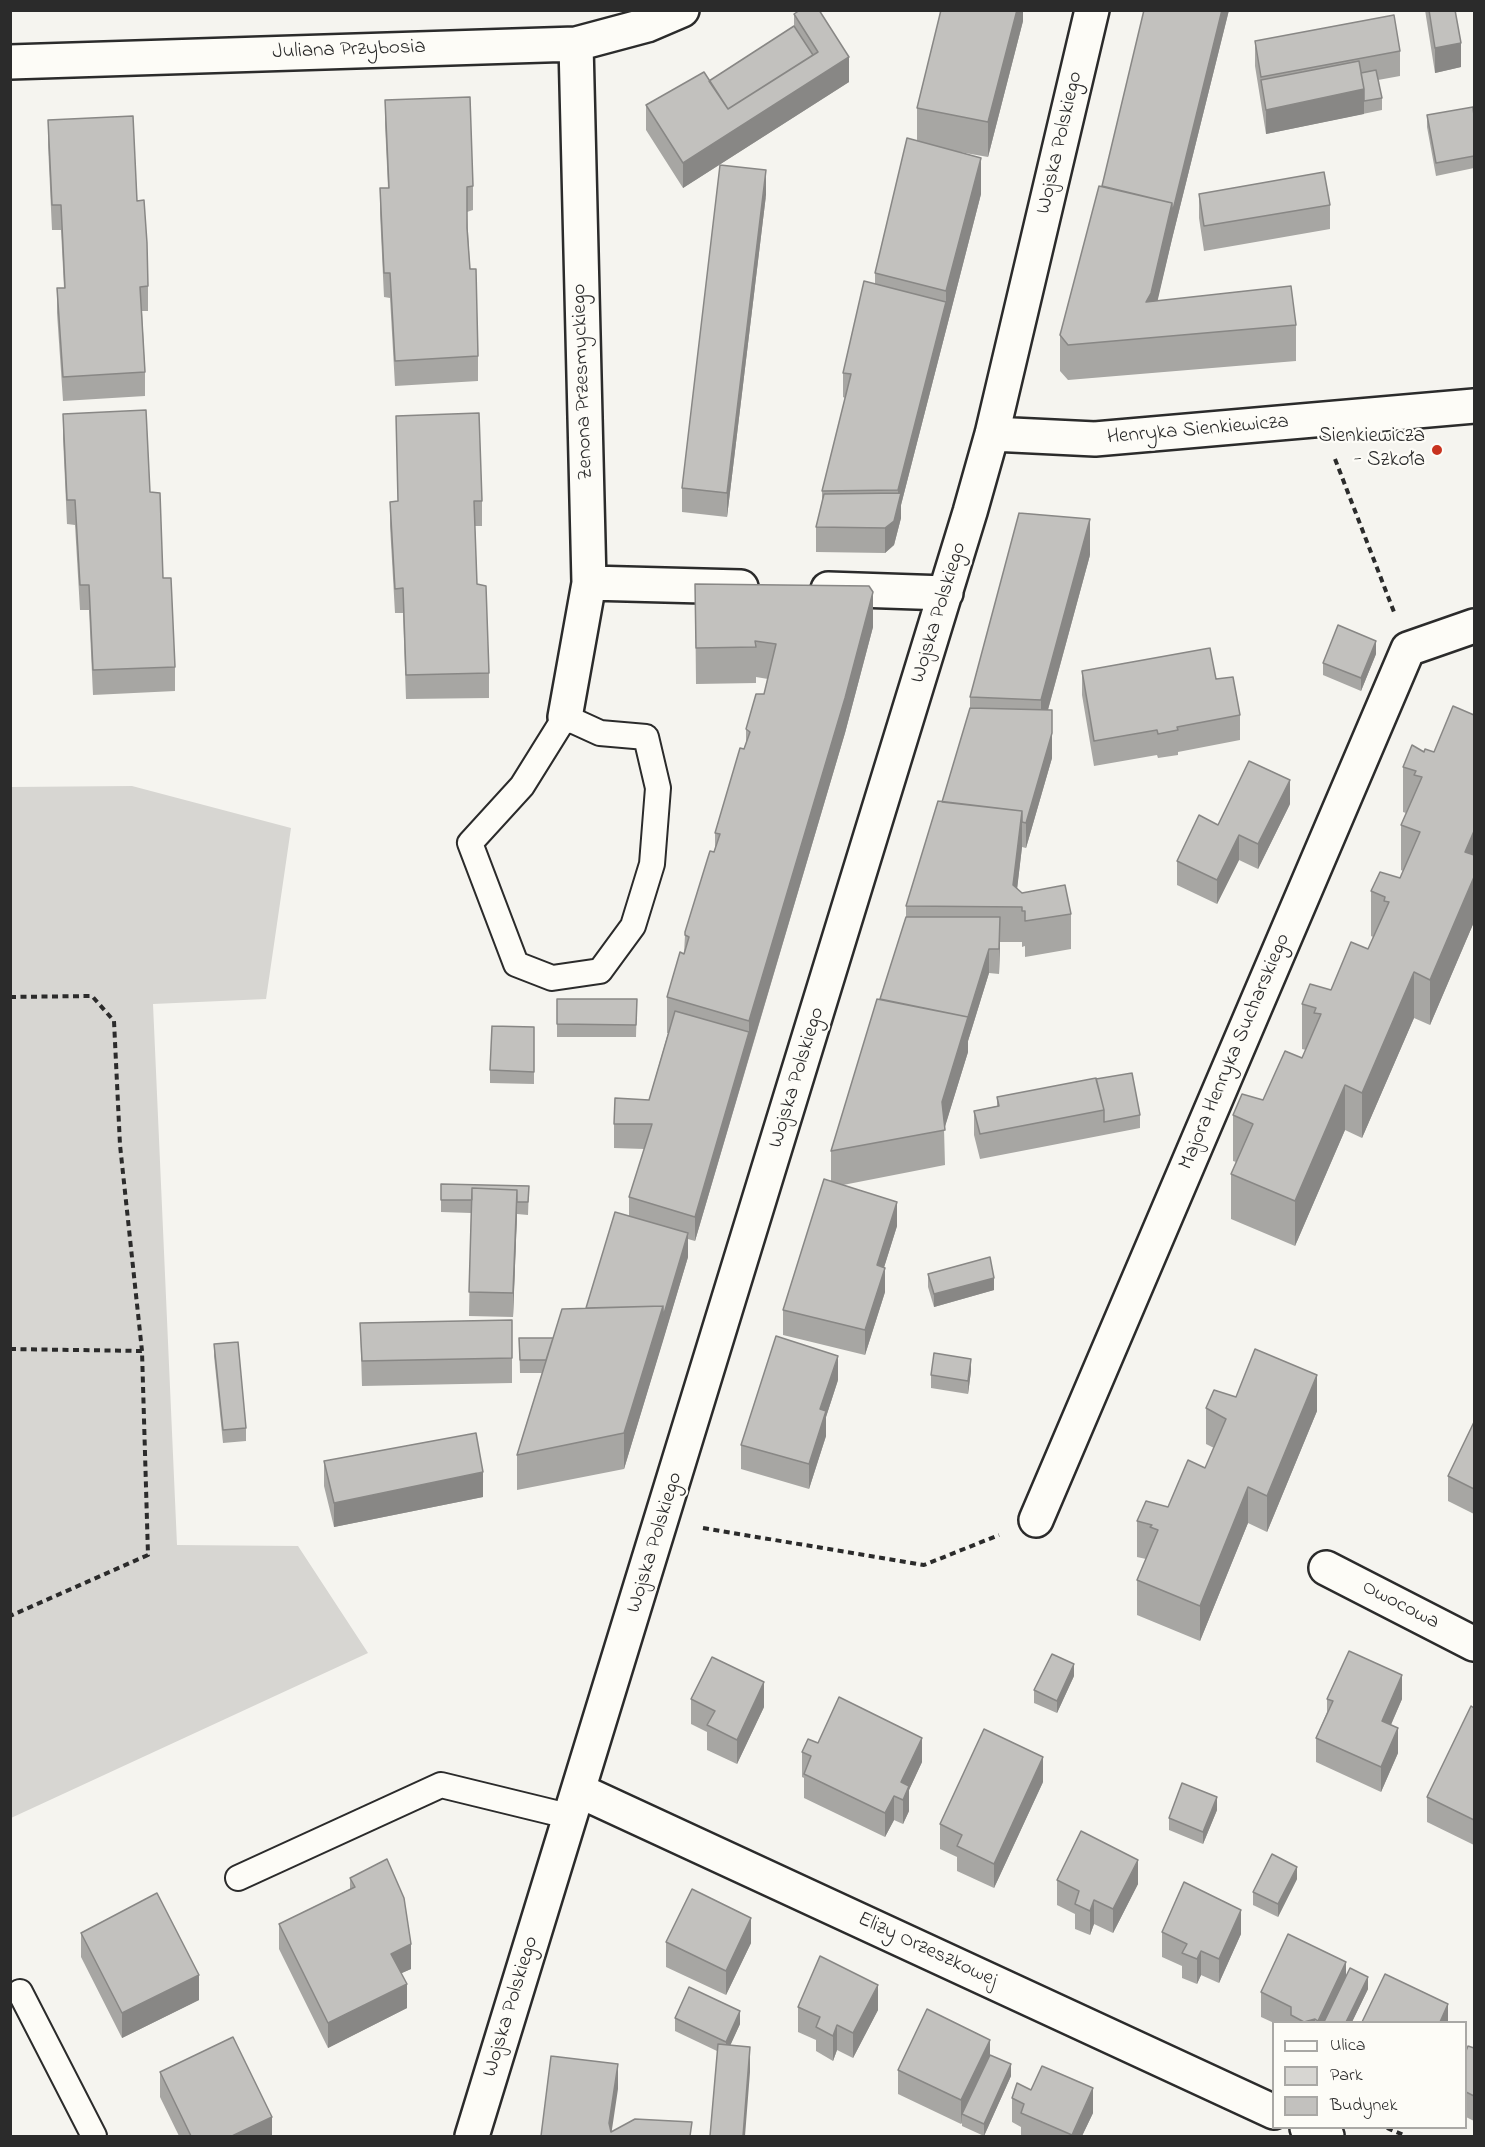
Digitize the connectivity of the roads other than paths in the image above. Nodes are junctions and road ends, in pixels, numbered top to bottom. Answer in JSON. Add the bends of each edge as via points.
{"nodes":[{"id":1,"x":682,"y":10,"type":"edge"},
{"id":2,"x":1092,"y":10,"type":"edge"},
{"id":3,"x":576,"y":44,"type":"junction"},
{"id":4,"x":10,"y":62,"type":"edge"},
{"id":5,"x":1474,"y":406,"type":"edge"},
{"id":6,"x":992,"y":434,"type":"junction"},
{"id":7,"x":589,"y":583,"type":"junction"},
{"id":8,"x":766,"y":588,"type":"edge"},
{"id":9,"x":801,"y":589,"type":"edge"},
{"id":10,"x":946,"y":593,"type":"junction"},
{"id":11,"x":1474,"y":626,"type":"edge"},
{"id":12,"x":565,"y":717,"type":"junction"},
{"id":13,"x":1036,"y":1520,"type":"road end"},
{"id":14,"x":1326,"y":1568,"type":"dead end"},
{"id":15,"x":1474,"y":1644,"type":"edge"},
{"id":16,"x":576,"y":1804,"type":"junction"},
{"id":17,"x":238,"y":1878,"type":"dead end"},
{"id":18,"x":20,"y":1992,"type":"dead end"},
{"id":19,"x":1272,"y":2111,"type":"edge"},
{"id":20,"x":1311,"y":2129,"type":"edge"},
{"id":21,"x":94,"y":2136,"type":"edge"},
{"id":22,"x":472,"y":2136,"type":"edge"},
{"id":23,"x":1327,"y":2136,"type":"edge"}],
"edges":[{"from":1,"to":3,"type":"street","name":"Juliana Przybosia"},
{"from":2,"to":6,"type":"street","name":"Wojska Polskiego"},
{"from":3,"to":4,"type":"street","name":"Juliana Przybosia"},
{"from":3,"to":7,"type":"street","name":"Zenona Przesmyckiego"},
{"from":5,"to":6,"type":"street","name":"Henryka Sienkiewicza","via":[[1095,440]]},
{"from":6,"to":10,"type":"street","name":"Wojska Polskiego"},
{"from":7,"to":8,"type":"street"},
{"from":7,"to":12,"type":"street","name":"Zenona Przesmyckiego"},
{"from":9,"to":10,"type":"street"},
{"from":10,"to":16,"type":"street","name":"Wojska Polskiego"},
{"from":11,"to":13,"type":"street","name":"Majora Henryka Sucharskiego","via":[[1408,649]]},
{"from":12,"to":12,"type":"lane","via":[[522,786],[470,843],[516,964],[552,978],[600,971],[633,926],[652,864],[658,788],[645,737],[600,733]]},
{"from":14,"to":15,"type":"street","name":"Owocowa"},
{"from":16,"to":17,"type":"lane","via":[[441,1785]]},
{"from":16,"to":19,"type":"street","name":"Elizy Orzeszkowej"},
{"from":16,"to":22,"type":"street","name":"Wojska Polskiego"},
{"from":18,"to":21,"type":"lane"},
{"from":20,"to":23,"type":"street"}]}
